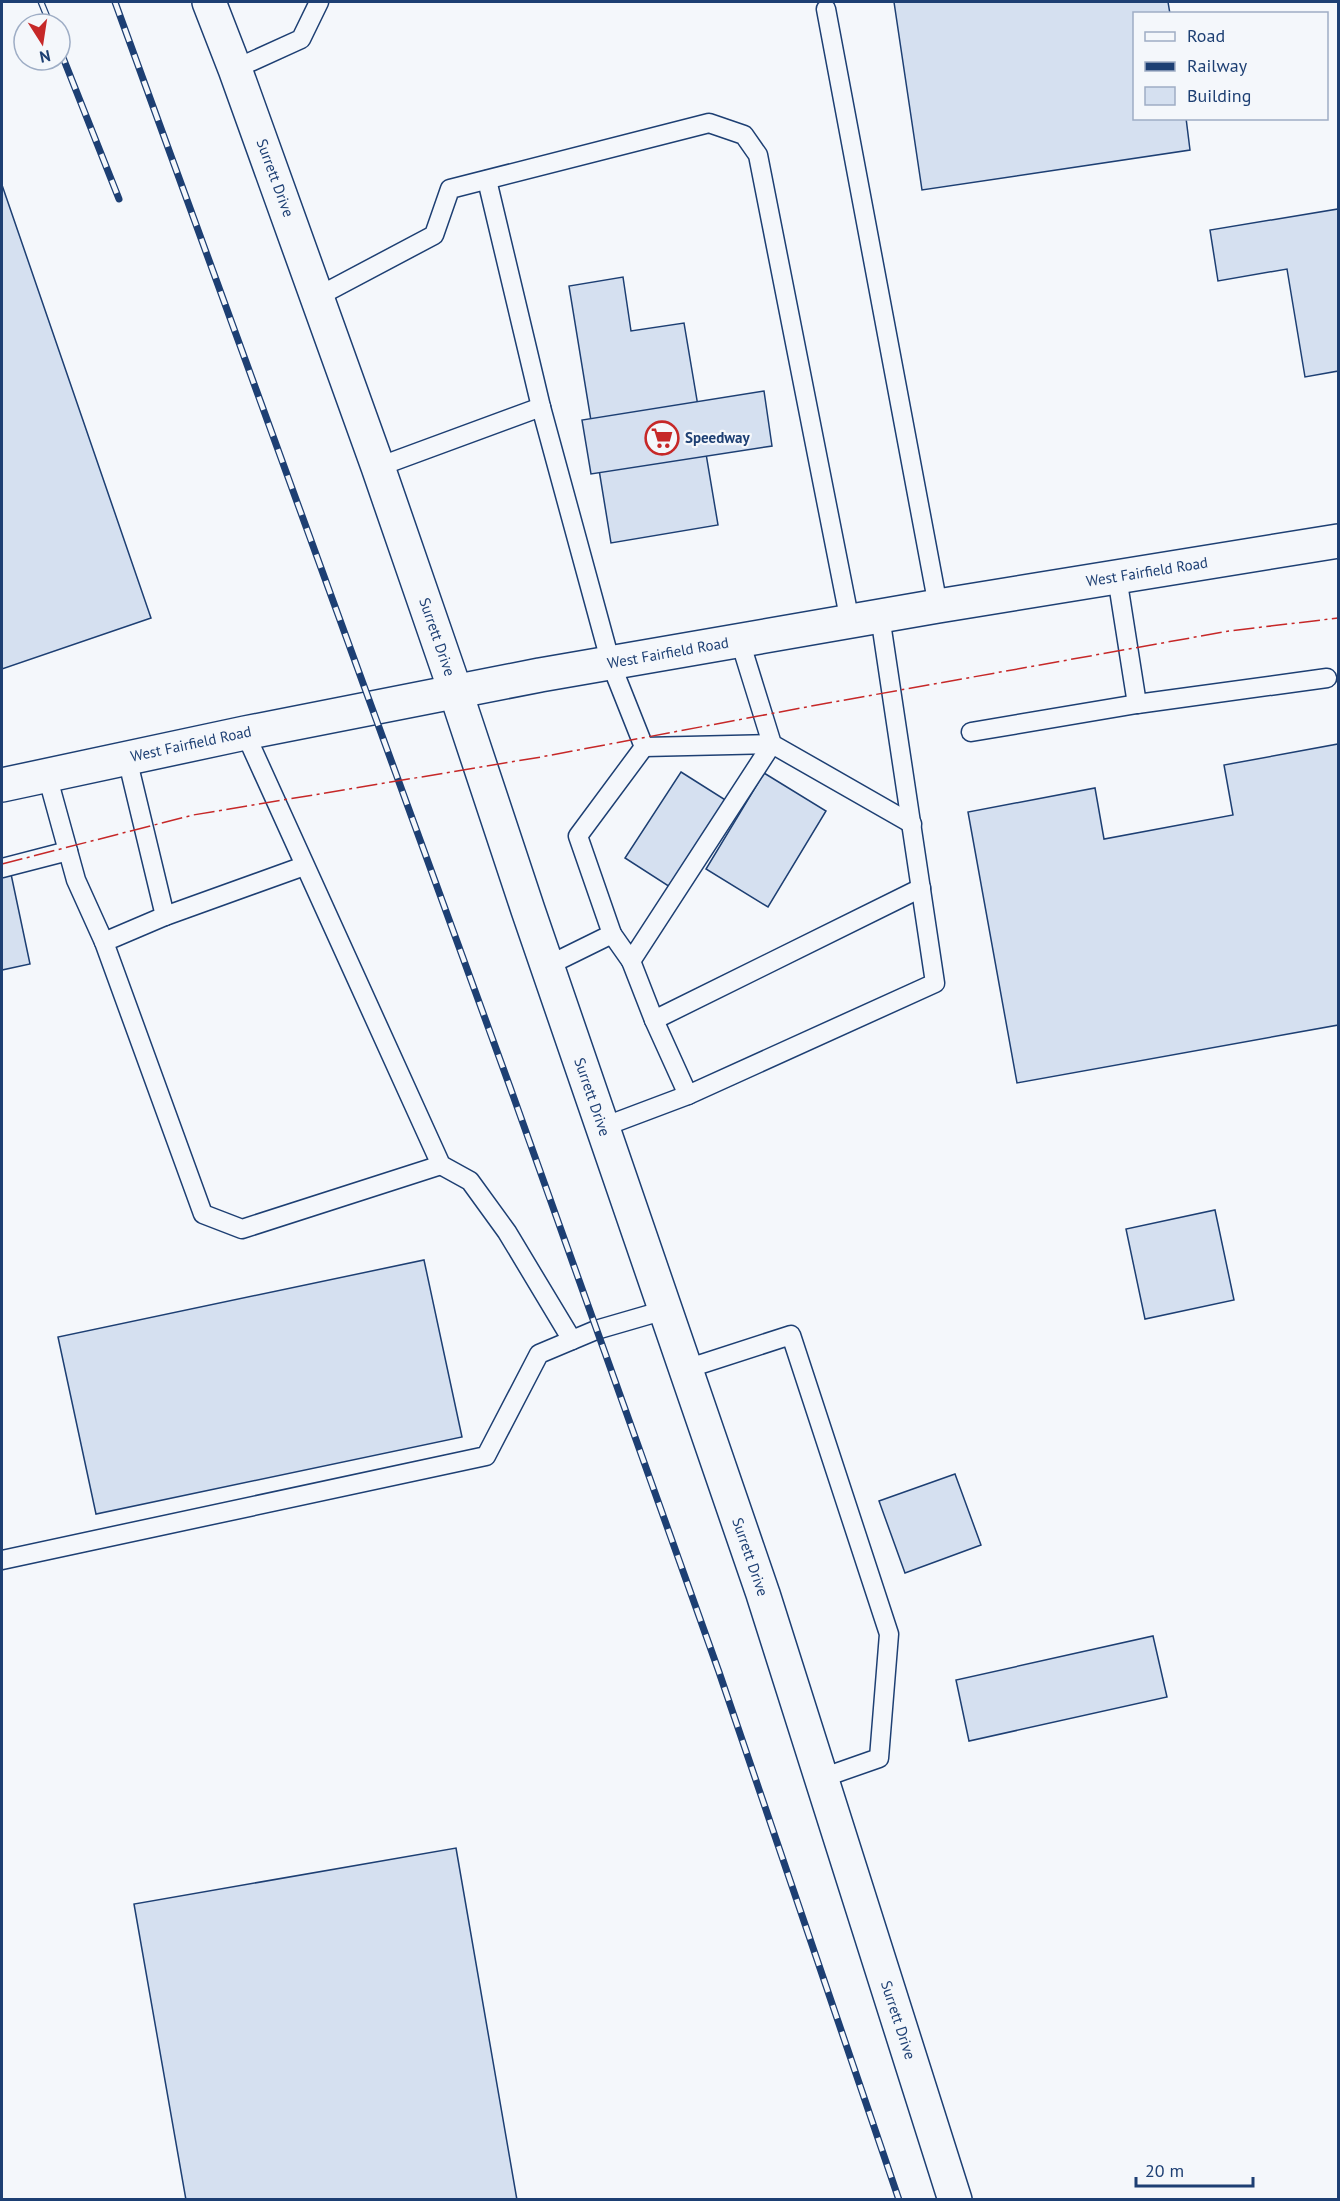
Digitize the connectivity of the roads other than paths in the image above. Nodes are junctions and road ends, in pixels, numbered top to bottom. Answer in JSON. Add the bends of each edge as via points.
{"nodes":[{"id":1,"x":209,"y":2,"type":"edge"},
{"id":2,"x":319,"y":2,"type":"edge"},
{"id":3,"x":826,"y":9,"type":"dead end"},
{"id":4,"x":236,"y":69,"type":"junction"},
{"id":5,"x":487,"y":180,"type":"junction"},
{"id":6,"x":317,"y":297,"type":"junction"},
{"id":7,"x":541,"y":407,"type":"junction"},
{"id":8,"x":378,"y":467,"type":"junction"},
{"id":9,"x":1338,"y":541,"type":"edge"},
{"id":10,"x":1117,"y":577,"type":"junction"},
{"id":11,"x":938,"y":606,"type":"junction"},
{"id":12,"x":865,"y":619,"type":"junction"},
{"id":13,"x":740,"y":641,"type":"junction"},
{"id":14,"x":611,"y":664,"type":"junction"},
{"id":15,"x":1327,"y":678,"type":"dead end"},
{"id":16,"x":456,"y":693,"type":"junction"},
{"id":17,"x":1137,"y":704,"type":"junction"},
{"id":18,"x":971,"y":732,"type":"dead end"},
{"id":19,"x":245,"y":733,"type":"junction"},
{"id":20,"x":772,"y":744,"type":"junction"},
{"id":21,"x":644,"y":747,"type":"junction"},
{"id":22,"x":127,"y":758,"type":"junction"},
{"id":23,"x":47,"y":776,"type":"junction"},
{"id":24,"x":2,"y":785,"type":"edge"},
{"id":25,"x":912,"y":824,"type":"junction"},
{"id":26,"x":68,"y":851,"type":"junction"},
{"id":27,"x":304,"y":866,"type":"junction"},
{"id":28,"x":2,"y":868,"type":"edge"},
{"id":29,"x":921,"y":888,"type":"junction"},
{"id":30,"x":165,"y":916,"type":"junction"},
{"id":31,"x":612,"y":934,"type":"junction"},
{"id":32,"x":104,"y":942,"type":"junction"},
{"id":33,"x":631,"y":961,"type":"junction"},
{"id":34,"x":547,"y":966,"type":"junction"},
{"id":35,"x":654,"y":1020,"type":"junction"},
{"id":36,"x":688,"y":1095,"type":"junction"},
{"id":37,"x":603,"y":1127,"type":"junction"},
{"id":38,"x":441,"y":1165,"type":"junction"},
{"id":39,"x":665,"y":1310,"type":"junction"},
{"id":40,"x":572,"y":1340,"type":"junction"},
{"id":41,"x":686,"y":1369,"type":"junction"},
{"id":42,"x":2,"y":1560,"type":"edge"},
{"id":43,"x":822,"y":1778,"type":"junction"},
{"id":44,"x":955,"y":2199,"type":"edge"}],
"edges":[{"from":1,"to":4,"type":"street","name":"Surrett Drive"},
{"from":2,"to":4,"type":"lane","via":[[301,39]]},
{"from":3,"to":11,"type":"lane"},
{"from":4,"to":6,"type":"street","name":"Surrett Drive"},
{"from":5,"to":6,"type":"lane","via":[[450,189],[434,235]]},
{"from":5,"to":7,"type":"lane"},
{"from":5,"to":12,"type":"lane","via":[[709,123],[744,135],[758,155]]},
{"from":6,"to":8,"type":"street","name":"Surrett Drive"},
{"from":7,"to":8,"type":"lane"},
{"from":7,"to":14,"type":"lane"},
{"from":8,"to":16,"type":"street","name":"Surrett Drive"},
{"from":9,"to":10,"type":"street","name":"West Fairfield Road"},
{"from":10,"to":11,"type":"street","name":"West Fairfield Road"},
{"from":10,"to":17,"type":"lane"},
{"from":11,"to":12,"type":"street","name":"West Fairfield Road"},
{"from":12,"to":13,"type":"street","name":"West Fairfield Road"},
{"from":12,"to":25,"type":"lane"},
{"from":13,"to":14,"type":"street","name":"West Fairfield Road"},
{"from":13,"to":20,"type":"lane"},
{"from":14,"to":16,"type":"street","name":"West Fairfield Road"},
{"from":14,"to":21,"type":"lane"},
{"from":15,"to":17,"type":"lane"},
{"from":16,"to":19,"type":"street","name":"West Fairfield Road"},
{"from":16,"to":34,"type":"street","name":"Surrett Drive"},
{"from":17,"to":18,"type":"lane"},
{"from":19,"to":22,"type":"street","name":"West Fairfield Road"},
{"from":19,"to":27,"type":"lane"},
{"from":20,"to":21,"type":"lane"},
{"from":20,"to":25,"type":"lane"},
{"from":20,"to":33,"type":"lane"},
{"from":21,"to":31,"type":"lane","via":[[578,836]]},
{"from":22,"to":23,"type":"street","name":"West Fairfield Road"},
{"from":22,"to":30,"type":"lane"},
{"from":23,"to":24,"type":"street","name":"West Fairfield Road"},
{"from":23,"to":26,"type":"lane"},
{"from":25,"to":29,"type":"lane"},
{"from":26,"to":28,"type":"lane"},
{"from":26,"to":32,"type":"lane","via":[[76,880]]},
{"from":27,"to":30,"type":"lane"},
{"from":27,"to":38,"type":"lane"},
{"from":29,"to":35,"type":"lane"},
{"from":29,"to":36,"type":"lane","via":[[935,983]]},
{"from":30,"to":32,"type":"lane"},
{"from":31,"to":33,"type":"lane"},
{"from":31,"to":34,"type":"lane"},
{"from":32,"to":38,"type":"lane","via":[[203,1214],[242,1229]]},
{"from":33,"to":35,"type":"lane"},
{"from":34,"to":37,"type":"street","name":"Surrett Drive"},
{"from":35,"to":36,"type":"lane"},
{"from":36,"to":37,"type":"lane"},
{"from":37,"to":39,"type":"street","name":"Surrett Drive"},
{"from":38,"to":40,"type":"lane","via":[[470,1180],[507,1232]]},
{"from":39,"to":40,"type":"lane"},
{"from":39,"to":41,"type":"street","name":"Surrett Drive"},
{"from":40,"to":42,"type":"lane","via":[[539,1354],[486,1456]]},
{"from":41,"to":43,"type":"street","name":"Surrett Drive"},
{"from":41,"to":43,"type":"lane","via":[[791,1335],[795,1346],[889,1634],[879,1758]]},
{"from":43,"to":44,"type":"street","name":"Surrett Drive"}]}
